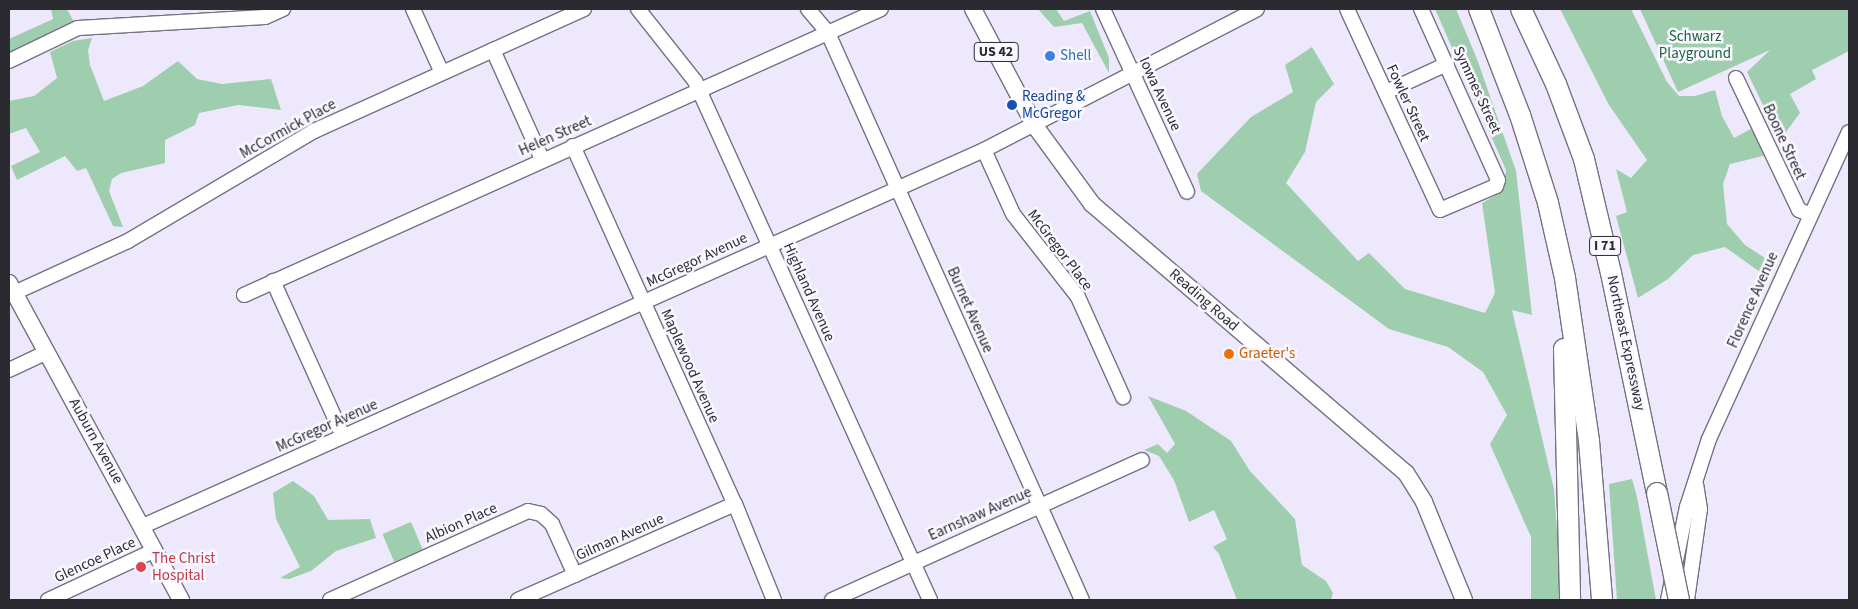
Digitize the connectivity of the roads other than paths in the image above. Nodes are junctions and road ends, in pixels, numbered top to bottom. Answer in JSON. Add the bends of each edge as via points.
{"nodes":[{"id":1,"x":413,"y":9,"type":"edge"},
{"id":2,"x":584,"y":9,"type":"edge"},
{"id":3,"x":638,"y":9,"type":"edge"},
{"id":4,"x":808,"y":9,"type":"edge"},
{"id":5,"x":881,"y":9,"type":"edge"},
{"id":6,"x":973,"y":9,"type":"edge"},
{"id":7,"x":1104,"y":9,"type":"edge"},
{"id":8,"x":1257,"y":9,"type":"edge"},
{"id":9,"x":1347,"y":9,"type":"edge"},
{"id":10,"x":1421,"y":9,"type":"edge"},
{"id":11,"x":1480,"y":9,"type":"edge"},
{"id":12,"x":1521,"y":9,"type":"edge"},
{"id":13,"x":278,"y":10,"type":"edge"},
{"id":14,"x":828,"y":33,"type":"junction"},
{"id":15,"x":493,"y":50,"type":"junction"},
{"id":16,"x":9,"y":61,"type":"edge"},
{"id":17,"x":1446,"y":64,"type":"junction"},
{"id":18,"x":442,"y":73,"type":"junction"},
{"id":19,"x":1133,"y":74,"type":"junction"},
{"id":20,"x":1736,"y":78,"type":"dead end"},
{"id":21,"x":699,"y":90,"type":"junction"},
{"id":22,"x":1386,"y":92,"type":"junction"},
{"id":23,"x":1035,"y":126,"type":"junction"},
{"id":24,"x":1849,"y":132,"type":"edge"},
{"id":25,"x":573,"y":146,"type":"junction"},
{"id":26,"x":984,"y":150,"type":"junction"},
{"id":27,"x":542,"y":159,"type":"junction"},
{"id":28,"x":898,"y":189,"type":"junction"},
{"id":29,"x":1187,"y":192,"type":"dead end"},
{"id":30,"x":1548,"y":203,"type":"junction"},
{"id":31,"x":1440,"y":210,"type":"joint"},
{"id":32,"x":1809,"y":214,"type":"junction"},
{"id":33,"x":770,"y":245,"type":"junction"},
{"id":34,"x":273,"y":281,"type":"junction"},
{"id":35,"x":12,"y":288,"type":"edge"},
{"id":36,"x":244,"y":294,"type":"dead end"},
{"id":37,"x":643,"y":302,"type":"junction"},
{"id":38,"x":47,"y":352,"type":"junction"},
{"id":39,"x":9,"y":370,"type":"edge"},
{"id":40,"x":1123,"y":397,"type":"dead end"},
{"id":41,"x":343,"y":436,"type":"junction"},
{"id":42,"x":1142,"y":460,"type":"dead end"},
{"id":43,"x":1696,"y":485,"type":"junction"},
{"id":44,"x":735,"y":504,"type":"junction"},
{"id":45,"x":1040,"y":506,"type":"junction"},
{"id":46,"x":143,"y":526,"type":"junction"},
{"id":47,"x":156,"y":550,"type":"junction"},
{"id":48,"x":912,"y":562,"type":"junction"},
{"id":49,"x":575,"y":575,"type":"junction"},
{"id":50,"x":48,"y":600,"type":"edge"},
{"id":51,"x":181,"y":600,"type":"edge"},
{"id":52,"x":330,"y":600,"type":"edge"},
{"id":53,"x":518,"y":600,"type":"edge"},
{"id":54,"x":774,"y":600,"type":"edge"},
{"id":55,"x":832,"y":600,"type":"edge"},
{"id":56,"x":930,"y":600,"type":"edge"},
{"id":57,"x":1082,"y":600,"type":"edge"},
{"id":58,"x":1464,"y":600,"type":"edge"},
{"id":59,"x":1570,"y":600,"type":"edge"},
{"id":60,"x":1602,"y":600,"type":"edge"},
{"id":61,"x":1668,"y":600,"type":"edge"},
{"id":62,"x":1679,"y":600,"type":"edge"},
{"id":63,"x":1687,"y":600,"type":"edge"}],
"edges":[{"from":1,"to":18,"type":"street"},
{"from":2,"to":15,"type":"street","name":"McCormick Place"},
{"from":3,"to":21,"type":"street","name":"Highland Avenue"},
{"from":4,"to":14,"type":"street","name":"Burnet Avenue"},
{"from":5,"to":14,"type":"street","name":"Helen Street"},
{"from":6,"to":23,"type":"main road","name":"Reading Road","number":"US 42"},
{"from":7,"to":19,"type":"street","name":"Iowa Avenue"},
{"from":8,"to":19,"type":"street","name":"McGregor Avenue"},
{"from":9,"to":22,"type":"street","name":"Fowler Street"},
{"from":10,"to":17,"type":"street","name":"Symmes Street"},
{"from":11,"to":30,"type":"highway"},
{"from":12,"to":62,"type":"highway","name":"Northeast Expressway","number":"I 71","bridge":true,"via":[[1556,84],[1584,159],[1628,347]]},
{"from":13,"to":16,"type":"street","via":[[265,17],[78,28]]},
{"from":14,"to":21,"type":"street","name":"Helen Street"},
{"from":14,"to":28,"type":"street","name":"Burnet Avenue"},
{"from":15,"to":18,"type":"street","name":"McCormick Place"},
{"from":15,"to":27,"type":"street"},
{"from":17,"to":22,"type":"street"},
{"from":17,"to":31,"type":"street","name":"Symmes Street","via":[[1495,170],[1496,186]]},
{"from":18,"to":35,"type":"street","name":"McCormick Place","via":[[314,131],[128,241]]},
{"from":19,"to":23,"type":"street","name":"McGregor Avenue"},
{"from":19,"to":29,"type":"street","name":"Iowa Avenue"},
{"from":20,"to":32,"type":"street","name":"Boone Street","via":[[1799,210]]},
{"from":21,"to":25,"type":"street","name":"Helen Street"},
{"from":21,"to":33,"type":"street","name":"Highland Avenue"},
{"from":22,"to":31,"type":"street","name":"Fowler Street"},
{"from":23,"to":26,"type":"street","name":"McGregor Avenue"},
{"from":23,"to":58,"type":"main road","name":"Reading Road","number":"US 42","via":[[1092,204],[1406,473],[1424,502]]},
{"from":24,"to":32,"type":"street","name":"Florence Avenue"},
{"from":25,"to":27,"type":"street","name":"Helen Street"},
{"from":25,"to":37,"type":"street","name":"Maplewood Avenue"},
{"from":26,"to":28,"type":"street","name":"McGregor Avenue"},
{"from":26,"to":40,"type":"street","name":"McGregor Place","via":[[1013,214],[1078,297]]},
{"from":27,"to":34,"type":"street","name":"Helen Street"},
{"from":28,"to":33,"type":"street","name":"McGregor Avenue"},
{"from":28,"to":45,"type":"street","name":"Burnet Avenue"},
{"from":30,"to":59,"type":"highway","via":[[1567,375]]},
{"from":30,"to":60,"type":"highway","via":[[1579,363]]},
{"from":32,"to":43,"type":"street","name":"Florence Avenue","via":[[1709,439]]},
{"from":33,"to":37,"type":"street","name":"McGregor Avenue"},
{"from":33,"to":48,"type":"street","name":"Highland Avenue"},
{"from":34,"to":36,"type":"street","name":"Helen Street"},
{"from":34,"to":41,"type":"street"},
{"from":35,"to":38,"type":"main road","name":"Auburn Avenue"},
{"from":37,"to":41,"type":"street","name":"McGregor Avenue"},
{"from":37,"to":44,"type":"street","name":"Maplewood Avenue"},
{"from":38,"to":39,"type":"street"},
{"from":38,"to":46,"type":"main road","name":"Auburn Avenue"},
{"from":41,"to":46,"type":"street","name":"McGregor Avenue"},
{"from":42,"to":45,"type":"street","name":"Earnshaw Avenue"},
{"from":43,"to":61,"type":"street","name":"Florence Avenue","via":[[1687,507]]},
{"from":43,"to":63,"type":"street","name":"Florence Avenue","via":[[1700,509]]},
{"from":44,"to":49,"type":"street","name":"Gilman Avenue"},
{"from":44,"to":54,"type":"street","name":"Maplewood Avenue"},
{"from":45,"to":48,"type":"street","name":"Earnshaw Avenue"},
{"from":45,"to":57,"type":"street","name":"Burnet Avenue"},
{"from":46,"to":47,"type":"main road","name":"Auburn Avenue"},
{"from":47,"to":50,"type":"street","name":"Glencoe Place"},
{"from":47,"to":51,"type":"main road","name":"Auburn Avenue"},
{"from":48,"to":55,"type":"street","name":"Earnshaw Avenue"},
{"from":48,"to":56,"type":"street","name":"Highland Avenue"},
{"from":49,"to":52,"type":"street","name":"Albion Place","via":[[552,524],[541,514],[528,511]]},
{"from":49,"to":53,"type":"street","name":"Gilman Avenue"}]}
